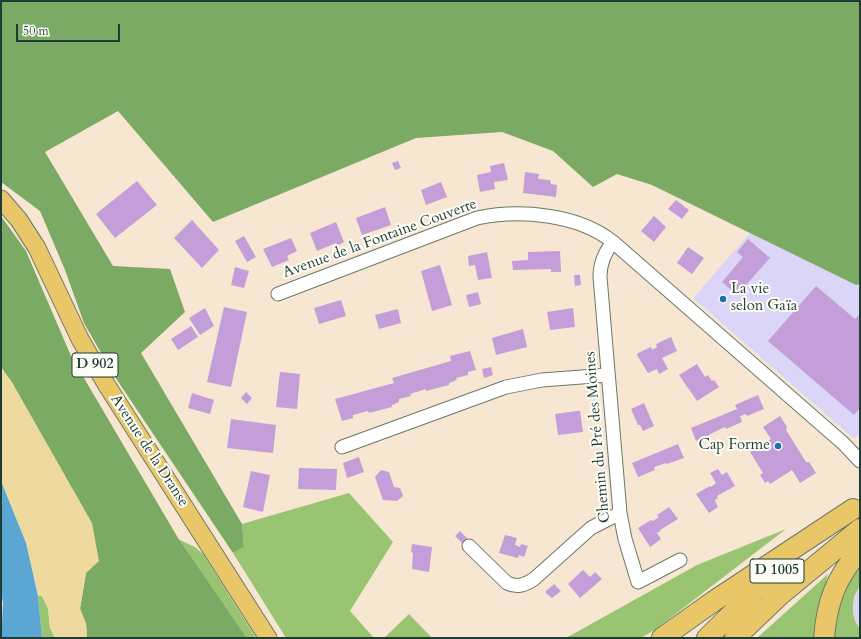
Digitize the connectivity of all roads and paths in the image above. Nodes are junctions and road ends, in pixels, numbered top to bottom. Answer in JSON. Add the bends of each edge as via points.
{"nodes":[{"id":1,"x":1,"y":199,"type":"edge"},
{"id":2,"x":613,"y":242,"type":"junction"},
{"id":3,"x":278,"y":294,"type":"dead end"},
{"id":4,"x":608,"y":376,"type":"junction"},
{"id":5,"x":342,"y":447,"type":"dead end"},
{"id":6,"x":856,"y":456,"type":"edge"},
{"id":7,"x":856,"y":507,"type":"edge"},
{"id":8,"x":620,"y":513,"type":"junction"},
{"id":9,"x":860,"y":529,"type":"edge"},
{"id":10,"x":469,"y":546,"type":"dead end"},
{"id":11,"x":860,"y":550,"type":"edge"},
{"id":12,"x":680,"y":560,"type":"dead end"},
{"id":13,"x":268,"y":638,"type":"edge"},
{"id":14,"x":662,"y":638,"type":"edge"},
{"id":15,"x":707,"y":638,"type":"edge"},
{"id":16,"x":734,"y":638,"type":"edge"},
{"id":17,"x":824,"y":638,"type":"edge"}],
"edges":[{"from":1,"to":13,"type":"main road","name":"Avenue de la Dranse","number":"D 902","via":[[19,220],[37,248],[77,333],[106,384]]},
{"from":2,"to":3,"type":"street","name":"Avenue de la Fontaine Couverte","via":[[594,230],[558,218],[522,214],[492,215],[463,222]]},
{"from":2,"to":4,"type":"street","name":"Chemin du Pré des Moines","via":[[605,254],[600,273]]},
{"from":2,"to":6,"type":"street","name":"Avenue de la Fontaine Couverte"},
{"from":4,"to":5,"type":"street","via":[[542,380],[506,387]]},
{"from":4,"to":8,"type":"street","name":"Chemin du Pré des Moines"},
{"from":7,"to":14,"type":"highway","via":[[714,600]]},
{"from":7,"to":15,"type":"highway","number":"D 1005","via":[[785,564]]},
{"from":8,"to":10,"type":"street","via":[[591,528],[534,579],[519,586],[507,583]]},
{"from":8,"to":12,"type":"street","name":"Chemin du Pré des Moines","via":[[638,582]]},
{"from":9,"to":16,"type":"highway","number":"D 1005","via":[[786,590]]},
{"from":11,"to":17,"type":"highway","via":[[840,576],[835,587]]}]}
